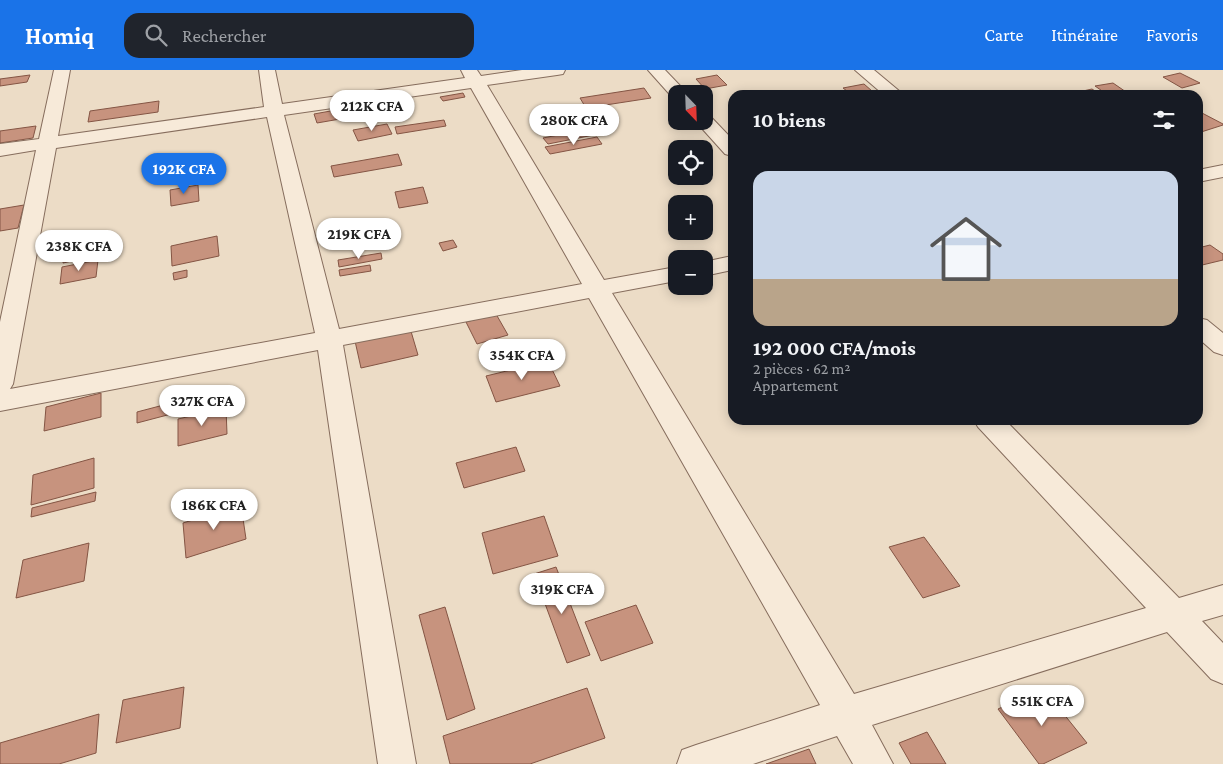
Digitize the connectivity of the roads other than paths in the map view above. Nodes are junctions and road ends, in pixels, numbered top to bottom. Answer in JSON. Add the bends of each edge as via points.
{"nodes":[{"id":1,"x":62,"y":70,"type":"edge"},
{"id":2,"x":267,"y":70,"type":"edge"},
{"id":3,"x":557,"y":70,"type":"edge"},
{"id":4,"x":656,"y":70,"type":"edge"},
{"id":5,"x":863,"y":70,"type":"edge"},
{"id":6,"x":472,"y":76,"type":"edge"},
{"id":7,"x":670,"y":85,"type":"edge"},
{"id":8,"x":889,"y":90,"type":"edge"},
{"id":9,"x":274,"y":110,"type":"junction"},
{"id":10,"x":713,"y":130,"type":"edge"},
{"id":11,"x":48,"y":143,"type":"junction"},
{"id":12,"x":728,"y":146,"type":"edge"},
{"id":13,"x":0,"y":150,"type":"edge"},
{"id":14,"x":1223,"y":172,"type":"edge"},
{"id":15,"x":1203,"y":175,"type":"edge"},
{"id":16,"x":728,"y":265,"type":"edge"},
{"id":17,"x":713,"y":267,"type":"edge"},
{"id":18,"x":668,"y":276,"type":"edge"},
{"id":19,"x":596,"y":289,"type":"junction"},
{"id":20,"x":1203,"y":330,"type":"edge"},
{"id":21,"x":329,"y":339,"type":"junction"},
{"id":22,"x":1223,"y":346,"type":"edge"},
{"id":23,"x":0,"y":384,"type":"edge"},
{"id":24,"x":0,"y":402,"type":"edge"},
{"id":25,"x":993,"y":425,"type":"edge"},
{"id":26,"x":1223,"y":600,"type":"edge"},
{"id":27,"x":1173,"y":615,"type":"junction"},
{"id":28,"x":1223,"y":668,"type":"edge"},
{"id":29,"x":845,"y":714,"type":"junction"},
{"id":30,"x":397,"y":764,"type":"edge"},
{"id":31,"x":696,"y":764,"type":"edge"},
{"id":32,"x":874,"y":764,"type":"edge"}],
"edges":[{"from":1,"to":11,"type":"street"},
{"from":2,"to":9,"type":"street"},
{"from":3,"to":6,"type":"street"},
{"from":4,"to":7,"type":"street"},
{"from":5,"to":8,"type":"street"},
{"from":6,"to":9,"type":"street"},
{"from":6,"to":19,"type":"street"},
{"from":9,"to":11,"type":"street"},
{"from":9,"to":21,"type":"street"},
{"from":10,"to":12,"type":"street"},
{"from":11,"to":13,"type":"street"},
{"from":11,"to":23,"type":"street"},
{"from":14,"to":15,"type":"street"},
{"from":16,"to":17,"type":"street"},
{"from":18,"to":19,"type":"street"},
{"from":19,"to":21,"type":"street"},
{"from":19,"to":29,"type":"street"},
{"from":20,"to":22,"type":"street"},
{"from":21,"to":24,"type":"street"},
{"from":21,"to":30,"type":"street"},
{"from":25,"to":27,"type":"street"},
{"from":26,"to":27,"type":"street"},
{"from":27,"to":28,"type":"street"},
{"from":27,"to":29,"type":"street"},
{"from":29,"to":31,"type":"street"},
{"from":29,"to":32,"type":"street"}]}
